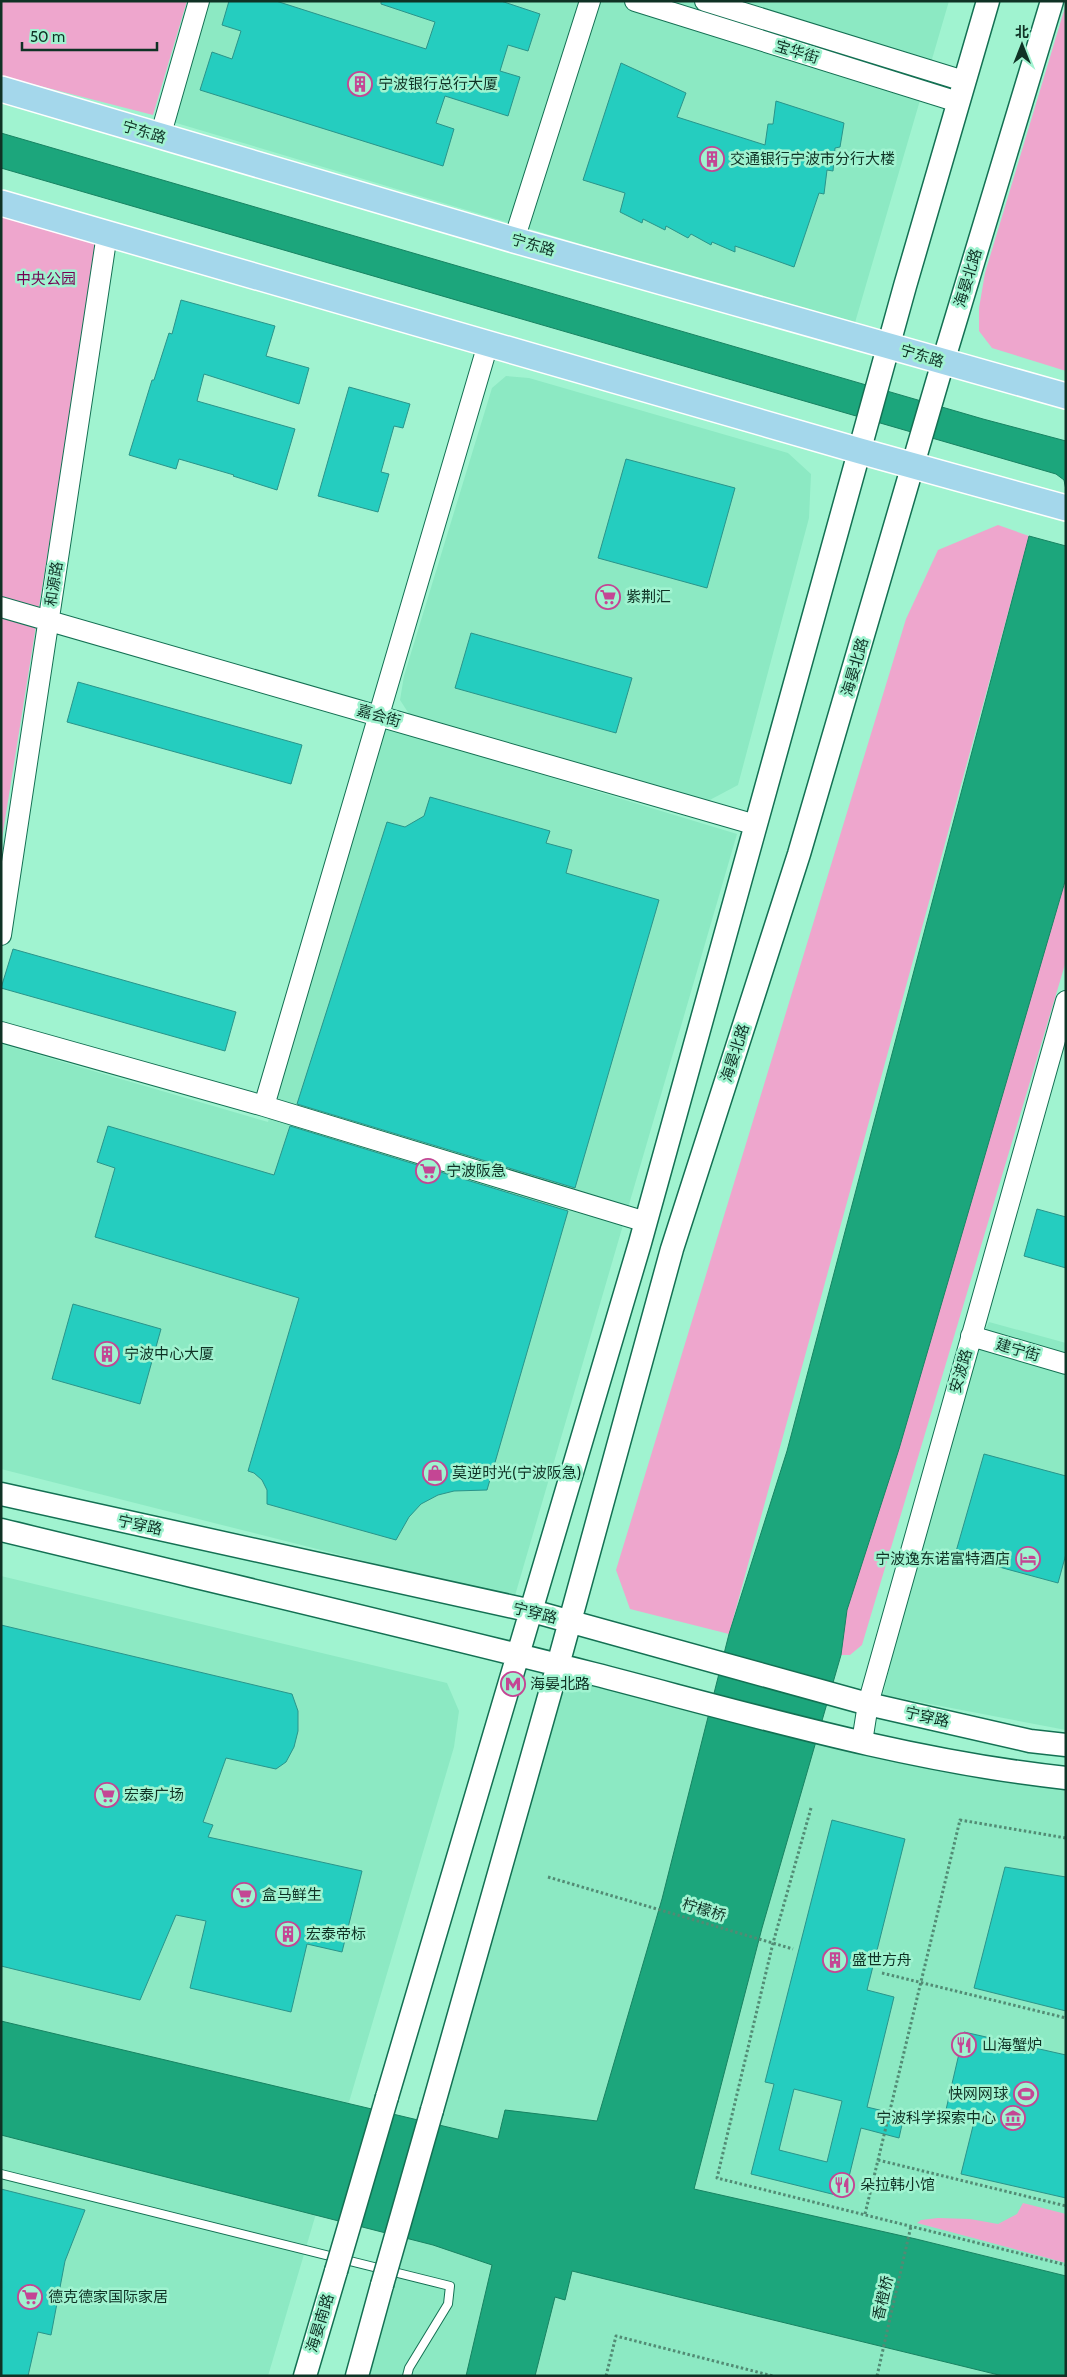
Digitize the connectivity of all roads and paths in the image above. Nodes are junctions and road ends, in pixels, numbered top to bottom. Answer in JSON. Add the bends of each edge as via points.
{"nodes":[{"id":1,"x":199,"y":1,"type":"edge"},
{"id":2,"x":590,"y":1,"type":"edge"},
{"id":3,"x":635,"y":1,"type":"edge"},
{"id":4,"x":705,"y":1,"type":"edge"},
{"id":5,"x":988,"y":1,"type":"edge"},
{"id":6,"x":1052,"y":1,"type":"edge"},
{"id":7,"x":1,"y":89,"type":"edge"},
{"id":8,"x":961,"y":92,"type":"junction"},
{"id":9,"x":160,"y":136,"type":"junction"},
{"id":10,"x":1,"y":203,"type":"edge"},
{"id":11,"x":107,"y":234,"type":"junction"},
{"id":12,"x":514,"y":240,"type":"junction"},
{"id":13,"x":488,"y":344,"type":"junction"},
{"id":14,"x":889,"y":346,"type":"junction"},
{"id":15,"x":943,"y":362,"type":"junction"},
{"id":16,"x":1066,"y":396,"type":"edge"},
{"id":17,"x":860,"y":451,"type":"junction"},
{"id":18,"x":914,"y":466,"type":"junction"},
{"id":19,"x":1063,"y":507,"type":"edge"},
{"id":20,"x":1,"y":606,"type":"edge"},
{"id":21,"x":48,"y":620,"type":"junction"},
{"id":22,"x":379,"y":716,"type":"junction"},
{"id":23,"x":756,"y":825,"type":"junction"},
{"id":24,"x":1,"y":935,"type":"edge"},
{"id":25,"x":1066,"y":1001,"type":"edge"},
{"id":26,"x":1,"y":1032,"type":"edge"},
{"id":27,"x":264,"y":1106,"type":"junction"},
{"id":28,"x":646,"y":1222,"type":"junction"},
{"id":29,"x":971,"y":1336,"type":"junction"},
{"id":30,"x":1066,"y":1364,"type":"edge"},
{"id":31,"x":1,"y":1494,"type":"edge"},
{"id":32,"x":1,"y":1530,"type":"edge"},
{"id":33,"x":532,"y":1611,"type":"junction"},
{"id":34,"x":570,"y":1621,"type":"junction"},
{"id":35,"x":518,"y":1656,"type":"junction"},
{"id":36,"x":558,"y":1665,"type":"junction"},
{"id":37,"x":868,"y":1704,"type":"junction"},
{"id":38,"x":862,"y":1742,"type":"junction"},
{"id":39,"x":1066,"y":1745,"type":"edge"},
{"id":40,"x":1066,"y":1778,"type":"edge"},
{"id":41,"x":811,"y":1808,"type":"dead end"},
{"id":42,"x":1066,"y":1838,"type":"edge"},
{"id":43,"x":548,"y":1877,"type":"dead end"},
{"id":44,"x":773,"y":1943,"type":"junction"},
{"id":45,"x":793,"y":1948,"type":"dead end"},
{"id":46,"x":882,"y":1973,"type":"dead end"},
{"id":47,"x":920,"y":1983,"type":"junction"},
{"id":48,"x":1066,"y":2018,"type":"edge"},
{"id":49,"x":878,"y":2160,"type":"junction"},
{"id":50,"x":1,"y":2174,"type":"edge"},
{"id":51,"x":1066,"y":2206,"type":"edge"},
{"id":52,"x":865,"y":2214,"type":"junction"},
{"id":53,"x":911,"y":2226,"type":"junction"},
{"id":54,"x":1066,"y":2265,"type":"edge"},
{"id":55,"x":305,"y":2376,"type":"edge"},
{"id":56,"x":357,"y":2376,"type":"edge"},
{"id":57,"x":407,"y":2376,"type":"edge"},
{"id":58,"x":606,"y":2376,"type":"edge"},
{"id":59,"x":774,"y":2376,"type":"edge"},
{"id":60,"x":877,"y":2376,"type":"edge"}],
"edges":[{"from":1,"to":9,"type":"street"},
{"from":2,"to":12,"type":"street"},
{"from":3,"to":8,"type":"street","name":"宝华街"},
{"from":4,"to":8,"type":"street","name":"宝华街"},
{"from":5,"to":8,"type":"main road"},
{"from":6,"to":15,"type":"main road","name":"海晏北路"},
{"from":7,"to":9,"type":"main road","name":"宁东路"},
{"from":8,"to":14,"type":"main road"},
{"from":9,"to":12,"type":"main road","name":"宁东路"},
{"from":10,"to":11,"type":"main road"},
{"from":11,"to":13,"type":"main road"},
{"from":11,"to":21,"type":"street","name":"和源路"},
{"from":12,"to":14,"type":"main road","name":"宁东路"},
{"from":13,"to":17,"type":"main road"},
{"from":13,"to":22,"type":"street"},
{"from":14,"to":15,"type":"main road","name":"宁东路"},
{"from":14,"to":17,"type":"main road"},
{"from":15,"to":16,"type":"main road","name":"宁东路"},
{"from":15,"to":18,"type":"main road","name":"海晏北路"},
{"from":17,"to":18,"type":"main road"},
{"from":17,"to":23,"type":"main road"},
{"from":18,"to":19,"type":"main road"},
{"from":18,"to":34,"type":"main road","name":"海晏北路","via":[[799,854],[672,1250]]},
{"from":20,"to":21,"type":"street","name":"嘉会街"},
{"from":21,"to":22,"type":"street","name":"嘉会街"},
{"from":21,"to":24,"type":"street","name":"和源路"},
{"from":22,"to":23,"type":"street","name":"嘉会街"},
{"from":22,"to":27,"type":"street"},
{"from":23,"to":28,"type":"main road"},
{"from":25,"to":29,"type":"street","name":"安波路"},
{"from":26,"to":27,"type":"street"},
{"from":27,"to":28,"type":"street"},
{"from":28,"to":33,"type":"main road"},
{"from":29,"to":30,"type":"street","name":"建宁街"},
{"from":29,"to":37,"type":"street","name":"安波路"},
{"from":31,"to":33,"type":"main road","name":"宁穿路"},
{"from":32,"to":35,"type":"main road"},
{"from":33,"to":34,"type":"main road","name":"宁穿路"},
{"from":33,"to":35,"type":"main road"},
{"from":34,"to":36,"type":"main road","name":"海晏北路"},
{"from":34,"to":37,"type":"main road","name":"宁穿路"},
{"from":35,"to":36,"type":"main road"},
{"from":35,"to":55,"type":"main road","name":"海晏南路","bridge":true},
{"from":36,"to":38,"type":"main road"},
{"from":36,"to":56,"type":"main road","name":"海晏北路","bridge":true},
{"from":37,"to":38,"type":"street","name":"安波路"},
{"from":37,"to":39,"type":"main road","name":"宁穿路","via":[[1030,1741]]},
{"from":38,"to":40,"type":"main road","via":[[1012,1773]]},
{"from":41,"to":44,"type":"path"},
{"from":42,"to":47,"type":"path","via":[[960,1820]]},
{"from":43,"to":44,"type":"path","name":"柠檬桥"},
{"from":44,"to":45,"type":"path","name":"柠檬桥"},
{"from":44,"to":52,"type":"path","via":[[717,2178]]},
{"from":46,"to":47,"type":"path"},
{"from":47,"to":48,"type":"path"},
{"from":47,"to":49,"type":"path"},
{"from":49,"to":51,"type":"path"},
{"from":49,"to":52,"type":"path"},
{"from":50,"to":57,"type":"lane","via":[[450,2286],[448,2304]]},
{"from":52,"to":53,"type":"path"},
{"from":53,"to":54,"type":"path"},
{"from":53,"to":60,"type":"path","name":"香橙桥"},
{"from":58,"to":59,"type":"path","via":[[616,2336]]}]}
